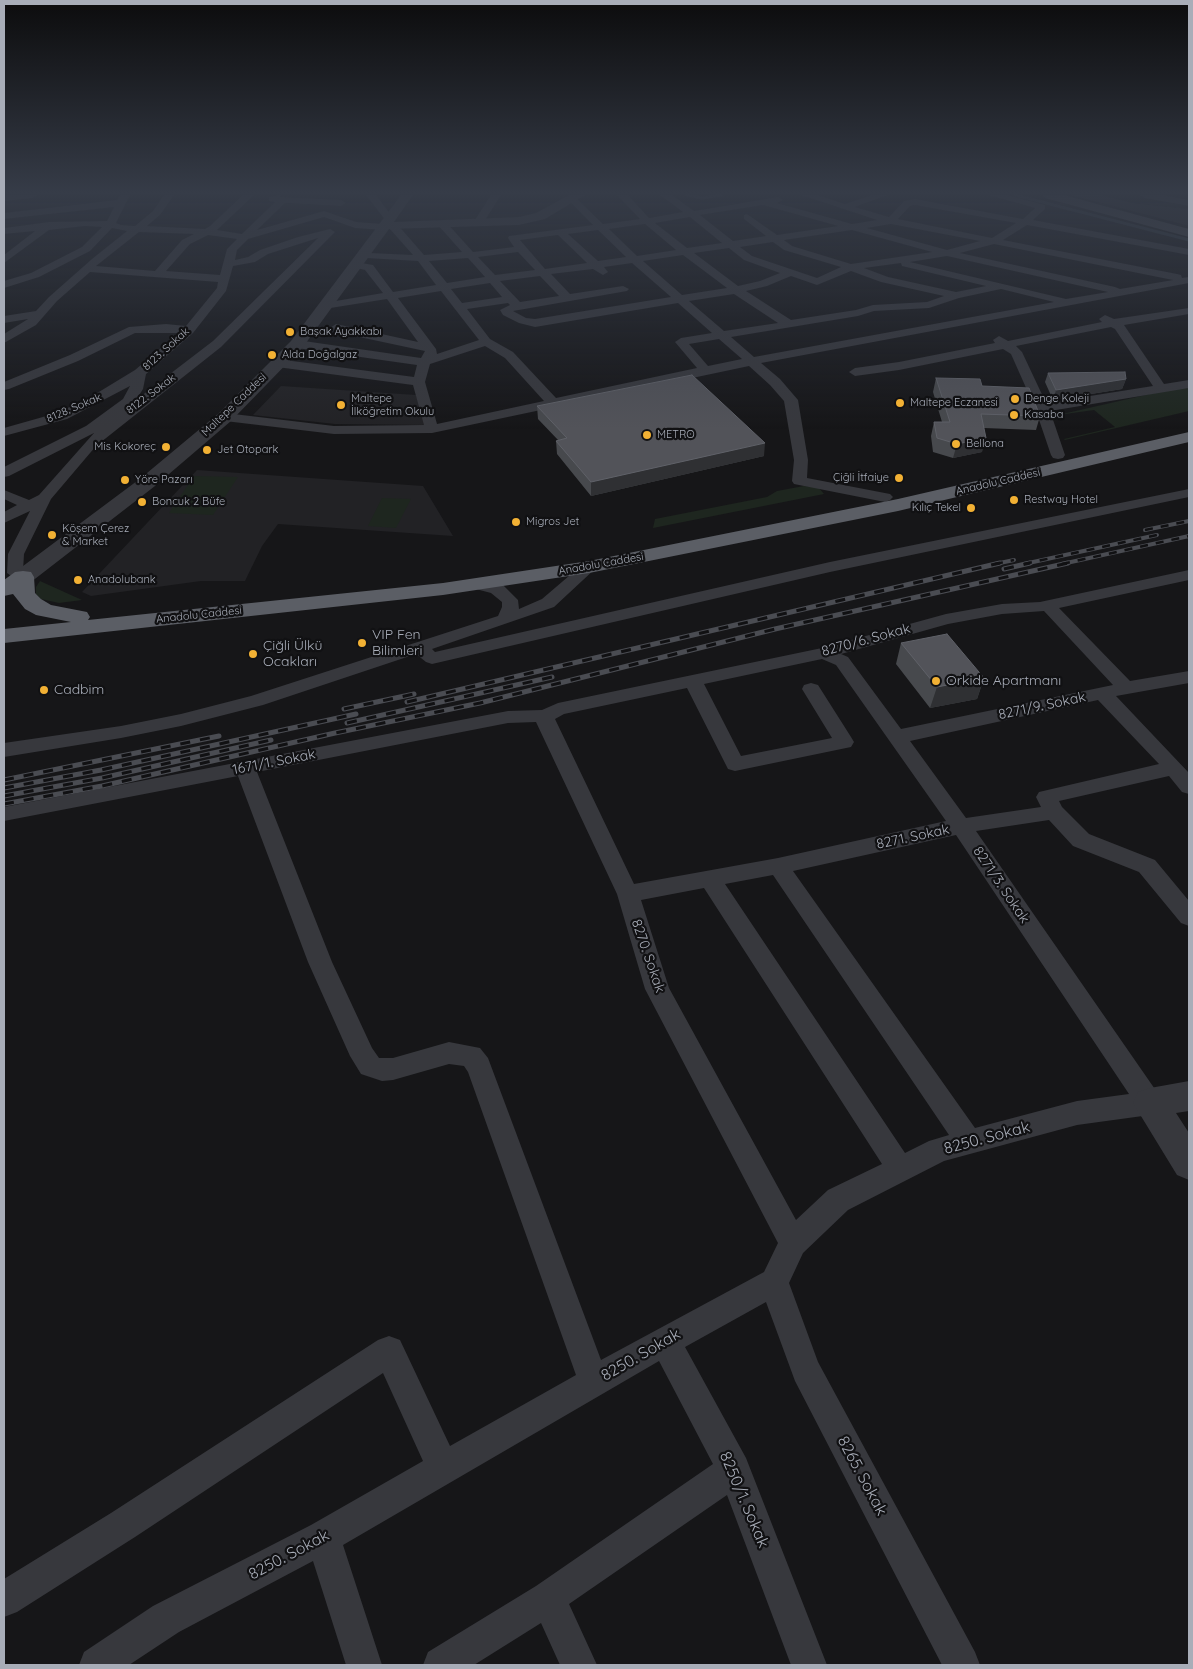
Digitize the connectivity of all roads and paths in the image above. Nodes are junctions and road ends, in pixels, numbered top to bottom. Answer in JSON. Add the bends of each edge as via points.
{"nodes":[{"id":1,"x":39,"y":273,"type":"edge"},
{"id":2,"x":83,"y":273,"type":"edge"},
{"id":3,"x":142,"y":273,"type":"edge"},
{"id":4,"x":226,"y":273,"type":"edge"},
{"id":5,"x":289,"y":273,"type":"edge"},
{"id":6,"x":352,"y":273,"type":"edge"},
{"id":7,"x":373,"y":273,"type":"edge"},
{"id":8,"x":432,"y":273,"type":"edge"},
{"id":9,"x":487,"y":273,"type":"edge"},
{"id":10,"x":537,"y":273,"type":"edge"},
{"id":11,"x":544,"y":273,"type":"edge"},
{"id":12,"x":604,"y":273,"type":"edge"},
{"id":13,"x":650,"y":273,"type":"edge"},
{"id":14,"x":713,"y":273,"type":"edge"},
{"id":15,"x":790,"y":273,"type":"edge"},
{"id":16,"x":794,"y":273,"type":"edge"},
{"id":17,"x":838,"y":273,"type":"edge"},
{"id":18,"x":866,"y":273,"type":"edge"},
{"id":19,"x":944,"y":273,"type":"edge"},
{"id":20,"x":1038,"y":273,"type":"edge"},
{"id":21,"x":1152,"y":273,"type":"edge"},
{"id":22,"x":158,"y":274,"type":"joint"},
{"id":23,"x":4,"y":276,"type":"edge"},
{"id":24,"x":224,"y":279,"type":"junction"},
{"id":25,"x":492,"y":279,"type":"junction"},
{"id":26,"x":19,"y":280,"type":"junction"},
{"id":27,"x":884,"y":280,"type":"junction"},
{"id":28,"x":1187,"y":280,"type":"edge"},
{"id":29,"x":1166,"y":284,"type":"junction"},
{"id":30,"x":4,"y":285,"type":"edge"},
{"id":31,"x":442,"y":286,"type":"junction"},
{"id":32,"x":1002,"y":286,"type":"junction"},
{"id":33,"x":623,"y":289,"type":"junction"},
{"id":34,"x":736,"y":290,"type":"junction"},
{"id":35,"x":1125,"y":292,"type":"junction"},
{"id":36,"x":1189,"y":294,"type":"edge"},
{"id":37,"x":390,"y":295,"type":"junction"},
{"id":38,"x":956,"y":295,"type":"junction"},
{"id":39,"x":567,"y":298,"type":"junction"},
{"id":40,"x":680,"y":299,"type":"junction"},
{"id":41,"x":1070,"y":302,"type":"junction"},
{"id":42,"x":514,"y":303,"type":"junction"},
{"id":43,"x":645,"y":305,"type":"junction"},
{"id":44,"x":324,"y":306,"type":"junction"},
{"id":45,"x":460,"y":307,"type":"junction"},
{"id":46,"x":873,"y":308,"type":"junction"},
{"id":47,"x":1189,"y":311,"type":"edge"},
{"id":48,"x":858,"y":313,"type":"junction"},
{"id":49,"x":39,"y":314,"type":"junction"},
{"id":50,"x":4,"y":319,"type":"edge"},
{"id":51,"x":966,"y":321,"type":"junction"},
{"id":52,"x":1114,"y":323,"type":"junction"},
{"id":53,"x":788,"y":324,"type":"junction"},
{"id":54,"x":336,"y":328,"type":"dead end"},
{"id":55,"x":189,"y":330,"type":"junction"},
{"id":56,"x":724,"y":336,"type":"junction"},
{"id":57,"x":891,"y":336,"type":"junction"},
{"id":58,"x":4,"y":339,"type":"edge"},
{"id":59,"x":486,"y":342,"type":"junction"},
{"id":60,"x":297,"y":344,"type":"junction"},
{"id":61,"x":1008,"y":345,"type":"junction"},
{"id":62,"x":429,"y":348,"type":"junction"},
{"id":63,"x":424,"y":362,"type":"junction"},
{"id":64,"x":753,"y":362,"type":"junction"},
{"id":65,"x":277,"y":363,"type":"junction"},
{"id":66,"x":705,"y":370,"type":"junction"},
{"id":67,"x":855,"y":372,"type":"dead end"},
{"id":68,"x":140,"y":373,"type":"junction"},
{"id":69,"x":419,"y":382,"type":"junction"},
{"id":70,"x":1189,"y":384,"type":"edge"},
{"id":71,"x":4,"y":386,"type":"edge"},
{"id":72,"x":1160,"y":388,"type":"junction"},
{"id":73,"x":553,"y":403,"type":"junction"},
{"id":74,"x":1042,"y":408,"type":"junction"},
{"id":75,"x":225,"y":417,"type":"junction"},
{"id":76,"x":1189,"y":424,"type":"edge"},
{"id":77,"x":432,"y":429,"type":"junction"},
{"id":78,"x":4,"y":432,"type":"edge"},
{"id":79,"x":91,"y":436,"type":"junction"},
{"id":80,"x":1189,"y":437,"type":"edge"},
{"id":81,"x":1058,"y":455,"type":"junction"},
{"id":82,"x":4,"y":472,"type":"edge"},
{"id":83,"x":1189,"y":493,"type":"edge"},
{"id":84,"x":4,"y":494,"type":"edge"},
{"id":85,"x":885,"y":497,"type":"junction"},
{"id":86,"x":38,"y":504,"type":"junction"},
{"id":87,"x":4,"y":518,"type":"edge"},
{"id":88,"x":589,"y":566,"type":"junction"},
{"id":89,"x":23,"y":577,"type":"junction"},
{"id":90,"x":1181,"y":577,"type":"edge"},
{"id":91,"x":478,"y":584,"type":"junction"},
{"id":92,"x":4,"y":590,"type":"edge"},
{"id":93,"x":1189,"y":594,"type":"edge"},
{"id":94,"x":1047,"y":605,"type":"junction"},
{"id":95,"x":79,"y":617,"type":"junction"},
{"id":96,"x":505,"y":618,"type":"junction"},
{"id":97,"x":4,"y":623,"type":"edge"},
{"id":98,"x":4,"y":636,"type":"edge"},
{"id":99,"x":419,"y":648,"type":"junction"},
{"id":100,"x":824,"y":653,"type":"junction"},
{"id":101,"x":1189,"y":677,"type":"edge"},
{"id":102,"x":693,"y":681,"type":"junction"},
{"id":103,"x":1126,"y":688,"type":"junction"},
{"id":104,"x":810,"y":689,"type":"dead end"},
{"id":105,"x":1102,"y":693,"type":"junction"},
{"id":106,"x":545,"y":716,"type":"junction"},
{"id":107,"x":896,"y":737,"type":"junction"},
{"id":108,"x":4,"y":750,"type":"edge"},
{"id":109,"x":245,"y":768,"type":"junction"},
{"id":110,"x":1174,"y":768,"type":"junction"},
{"id":111,"x":1189,"y":787,"type":"edge"},
{"id":112,"x":1054,"y":812,"type":"junction"},
{"id":113,"x":4,"y":814,"type":"edge"},
{"id":114,"x":961,"y":826,"type":"junction"},
{"id":115,"x":778,"y":866,"type":"junction"},
{"id":116,"x":710,"y":879,"type":"junction"},
{"id":117,"x":628,"y":894,"type":"junction"},
{"id":118,"x":1189,"y":917,"type":"edge"},
{"id":119,"x":1189,"y":1096,"type":"edge"},
{"id":120,"x":1150,"y":1103,"type":"junction"},
{"id":121,"x":1189,"y":1137,"type":"edge"},
{"id":122,"x":969,"y":1142,"type":"junction"},
{"id":123,"x":1189,"y":1163,"type":"edge"},
{"id":124,"x":900,"y":1170,"type":"junction"},
{"id":125,"x":792,"y":1243,"type":"junction"},
{"id":126,"x":774,"y":1282,"type":"junction"},
{"id":127,"x":665,"y":1341,"type":"junction"},
{"id":128,"x":594,"y":1382,"type":"junction"},
{"id":129,"x":443,"y":1468,"type":"junction"},
{"id":130,"x":734,"y":1470,"type":"junction"},
{"id":131,"x":323,"y":1537,"type":"junction"},
{"id":132,"x":548,"y":1598,"type":"junction"},
{"id":133,"x":4,"y":1600,"type":"edge"},
{"id":134,"x":97,"y":1665,"type":"edge"},
{"id":135,"x":364,"y":1665,"type":"edge"},
{"id":136,"x":441,"y":1665,"type":"edge"},
{"id":137,"x":579,"y":1665,"type":"edge"},
{"id":138,"x":810,"y":1665,"type":"edge"},
{"id":139,"x":962,"y":1665,"type":"edge"}],
"edges":[{"from":1,"to":26,"type":"street"},
{"from":2,"to":49,"type":"street"},
{"from":3,"to":22,"type":"street"},
{"from":4,"to":24,"type":"street","name":"8123. Sokak"},
{"from":5,"to":79,"type":"street","name":"8122. Sokak","via":[[217,344],[104,431]]},
{"from":6,"to":44,"type":"street","name":"Maltepe Caddesi"},
{"from":7,"to":37,"type":"street"},
{"from":8,"to":31,"type":"street"},
{"from":9,"to":25,"type":"street"},
{"from":10,"to":25,"type":"street"},
{"from":11,"to":39,"type":"street"},
{"from":12,"to":33,"type":"street"},
{"from":13,"to":40,"type":"street"},
{"from":14,"to":34,"type":"street"},
{"from":15,"to":34,"type":"street"},
{"from":16,"to":17,"type":"street","via":[[817,282]]},
{"from":18,"to":27,"type":"street"},
{"from":19,"to":32,"type":"street"},
{"from":20,"to":35,"type":"street"},
{"from":21,"to":28,"type":"street"},
{"from":22,"to":24,"type":"street"},
{"from":23,"to":26,"type":"street"},
{"from":24,"to":55,"type":"street","name":"8123. Sokak","via":[[222,289]]},
{"from":25,"to":31,"type":"street"},
{"from":25,"to":42,"type":"street"},
{"from":26,"to":30,"type":"street"},
{"from":27,"to":38,"type":"street"},
{"from":27,"to":46,"type":"street"},
{"from":28,"to":29,"type":"street"},
{"from":29,"to":35,"type":"street"},
{"from":29,"to":36,"type":"street"},
{"from":31,"to":37,"type":"street"},
{"from":31,"to":45,"type":"street"},
{"from":32,"to":38,"type":"street"},
{"from":32,"to":41,"type":"street"},
{"from":33,"to":39,"type":"street"},
{"from":33,"to":43,"type":"street"},
{"from":34,"to":40,"type":"street"},
{"from":34,"to":53,"type":"street"},
{"from":35,"to":41,"type":"street"},
{"from":37,"to":44,"type":"street"},
{"from":37,"to":62,"type":"street"},
{"from":38,"to":46,"type":"street","via":[[929,305]]},
{"from":39,"to":42,"type":"street"},
{"from":40,"to":43,"type":"street"},
{"from":40,"to":56,"type":"street"},
{"from":41,"to":51,"type":"street"},
{"from":41,"to":52,"type":"street"},
{"from":42,"to":43,"type":"street","via":[[506,310],[507,313],[535,323]]},
{"from":42,"to":45,"type":"street"},
{"from":44,"to":60,"type":"street","name":"Maltepe Caddesi"},
{"from":45,"to":59,"type":"street"},
{"from":46,"to":48,"type":"street"},
{"from":47,"to":52,"type":"street"},
{"from":48,"to":53,"type":"street"},
{"from":48,"to":57,"type":"street"},
{"from":49,"to":50,"type":"street"},
{"from":49,"to":58,"type":"street"},
{"from":51,"to":57,"type":"street"},
{"from":51,"to":61,"type":"street"},
{"from":52,"to":61,"type":"street"},
{"from":52,"to":72,"type":"street"},
{"from":53,"to":56,"type":"street"},
{"from":54,"to":62,"type":"street"},
{"from":55,"to":68,"type":"street","name":"8123. Sokak"},
{"from":55,"to":71,"type":"street","via":[[133,330]]},
{"from":56,"to":64,"type":"street"},
{"from":56,"to":66,"type":"street","via":[[681,342]]},
{"from":57,"to":64,"type":"street"},
{"from":59,"to":63,"type":"street"},
{"from":59,"to":73,"type":"street","via":[[509,355]]},
{"from":60,"to":63,"type":"street"},
{"from":60,"to":65,"type":"street","name":"Maltepe Caddesi"},
{"from":61,"to":67,"type":"street"},
{"from":61,"to":74,"type":"street","via":[[1016,352]]},
{"from":62,"to":63,"type":"street","via":[[432,352]]},
{"from":63,"to":69,"type":"street"},
{"from":64,"to":66,"type":"street"},
{"from":64,"to":85,"type":"street","via":[[791,400],[801,460],[799,481]]},
{"from":65,"to":69,"type":"street"},
{"from":65,"to":75,"type":"street","name":"Maltepe Caddesi"},
{"from":66,"to":73,"type":"street"},
{"from":68,"to":78,"type":"street","name":"8128. Sokak","via":[[102,397],[62,416]]},
{"from":68,"to":79,"type":"street","name":"8123. Sokak","via":[[128,402]]},
{"from":69,"to":77,"type":"street"},
{"from":70,"to":72,"type":"street"},
{"from":72,"to":74,"type":"street"},
{"from":73,"to":77,"type":"street"},
{"from":74,"to":81,"type":"street"},
{"from":75,"to":77,"type":"street","via":[[334,430]]},
{"from":75,"to":89,"type":"street","name":"Maltepe Caddesi","via":[[148,482]]},
{"from":76,"to":81,"type":"highway","name":"Anadolu Caddesi"},
{"from":79,"to":82,"type":"street","name":"8123. Sokak"},
{"from":79,"to":86,"type":"street","name":"8122. Sokak"},
{"from":80,"to":88,"type":"highway","name":"Anadolu Caddesi","via":[[898,505]]},
{"from":81,"to":85,"type":"highway","name":"Anadolu Caddesi"},
{"from":83,"to":99,"type":"street","via":[[830,567],[432,658]]},
{"from":84,"to":86,"type":"street"},
{"from":85,"to":95,"type":"highway","name":"Anadolu Caddesi","via":[[638,545]]},
{"from":86,"to":87,"type":"street"},
{"from":86,"to":89,"type":"street","name":"8122. Sokak","via":[[16,554],[14,573]]},
{"from":88,"to":91,"type":"highway","name":"Anadolu Caddesi"},
{"from":88,"to":96,"type":"street","via":[[548,603]]},
{"from":89,"to":92,"type":"highway"},
{"from":89,"to":95,"type":"highway","via":[[24,594],[33,604],[44,610]]},
{"from":90,"to":93,"type":"street"},
{"from":90,"to":94,"type":"street","name":"8270/6. Sokak"},
{"from":91,"to":96,"type":"street","via":[[497,589],[510,600],[512,607]]},
{"from":91,"to":98,"type":"highway","name":"Anadolu Caddesi"},
{"from":94,"to":100,"type":"street","name":"8270/6. Sokak","via":[[946,619]]},
{"from":94,"to":103,"type":"street"},
{"from":95,"to":97,"type":"highway","name":"Anadolu Caddesi"},
{"from":96,"to":99,"type":"street"},
{"from":99,"to":108,"type":"street","via":[[256,700],[181,720]]},
{"from":100,"to":102,"type":"street","name":"8270/6. Sokak"},
{"from":100,"to":107,"type":"street","name":"8271/3. Sokak","via":[[842,660]]},
{"from":101,"to":103,"type":"street","name":"8271/9. Sokak"},
{"from":102,"to":104,"type":"street","via":[[735,764],[844,742]]},
{"from":102,"to":106,"type":"street","name":"8270/6. Sokak","via":[[558,709]]},
{"from":103,"to":105,"type":"street","name":"8271/9. Sokak"},
{"from":105,"to":107,"type":"street","name":"8271/9. Sokak"},
{"from":105,"to":110,"type":"street"},
{"from":106,"to":109,"type":"street","name":"1671/1. Sokak","via":[[508,717]]},
{"from":106,"to":117,"type":"street","name":"8270. Sokak"},
{"from":107,"to":114,"type":"street","name":"8271/3. Sokak"},
{"from":109,"to":113,"type":"street","name":"1671/1. Sokak"},
{"from":109,"to":128,"type":"street","via":[[320,962],[362,1056],[370,1066],[382,1070],[450,1053],[470,1056],[480,1066]]},
{"from":110,"to":111,"type":"street"},
{"from":110,"to":112,"type":"street","via":[[1046,797]]},
{"from":112,"to":114,"type":"street","name":"8271. Sokak"},
{"from":112,"to":118,"type":"street","via":[[1082,840],[1147,866]]},
{"from":114,"to":115,"type":"street","name":"8271. Sokak"},
{"from":114,"to":120,"type":"street","name":"8271/3. Sokak"},
{"from":115,"to":116,"type":"street","name":"8271. Sokak"},
{"from":115,"to":122,"type":"street"},
{"from":116,"to":117,"type":"street","name":"8271. Sokak"},
{"from":116,"to":124,"type":"street"},
{"from":117,"to":125,"type":"street","name":"8270. Sokak","via":[[657,989]]},
{"from":119,"to":120,"type":"street","name":"8250. Sokak"},
{"from":120,"to":121,"type":"street"},
{"from":120,"to":122,"type":"street","name":"8250. Sokak","via":[[1077,1113]]},
{"from":120,"to":123,"type":"street"},
{"from":122,"to":124,"type":"street","name":"8250. Sokak","via":[[940,1150]]},
{"from":124,"to":125,"type":"street","name":"8250. Sokak","via":[[838,1200]]},
{"from":125,"to":126,"type":"street","name":"8250. Sokak"},
{"from":126,"to":127,"type":"street","name":"8250. Sokak"},
{"from":126,"to":139,"type":"street","name":"8265. Sokak","via":[[806,1370]]},
{"from":127,"to":128,"type":"street","name":"8250. Sokak"},
{"from":127,"to":130,"type":"street","name":"8250/1. Sokak"},
{"from":128,"to":129,"type":"street","name":"8250. Sokak"},
{"from":129,"to":131,"type":"street","name":"8250. Sokak"},
{"from":129,"to":133,"type":"street","via":[[389,1351]]},
{"from":130,"to":132,"type":"street"},
{"from":130,"to":138,"type":"street","name":"8250/1. Sokak"},
{"from":131,"to":134,"type":"street","name":"8250. Sokak","via":[[166,1619]]},
{"from":131,"to":135,"type":"street"},
{"from":132,"to":136,"type":"street"},
{"from":132,"to":137,"type":"street"}]}
